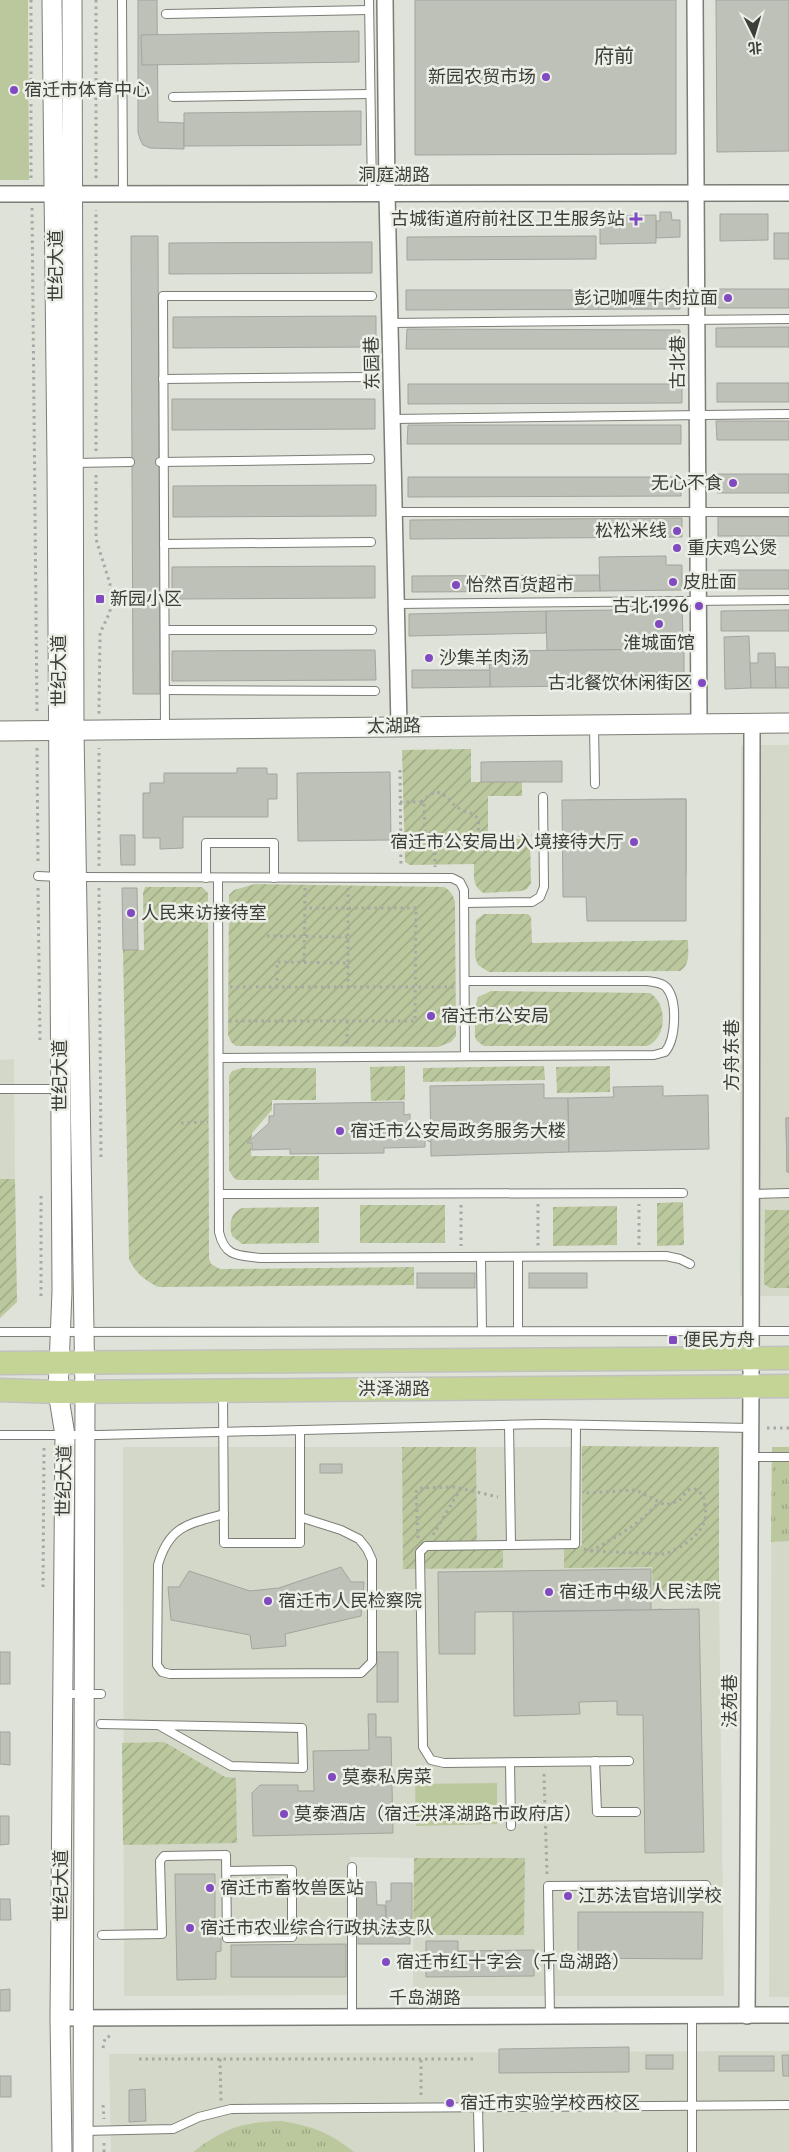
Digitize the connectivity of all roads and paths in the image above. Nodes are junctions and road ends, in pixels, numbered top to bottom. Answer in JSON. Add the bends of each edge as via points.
{"nodes":[{"id":1,"x":52,"y":0,"type":"edge"},
{"id":2,"x":72,"y":0,"type":"edge"},
{"id":3,"x":122,"y":0,"type":"edge"},
{"id":4,"x":369,"y":0,"type":"edge"},
{"id":5,"x":385,"y":0,"type":"edge"},
{"id":6,"x":695,"y":0,"type":"edge"},
{"id":7,"x":370,"y":10,"type":"junction"},
{"id":8,"x":166,"y":14,"type":"dead end"},
{"id":9,"x":370,"y":94,"type":"junction"},
{"id":10,"x":173,"y":98,"type":"dead end"},
{"id":11,"x":379,"y":193,"type":"junction"},
{"id":12,"x":696,"y":193,"type":"junction"},
{"id":13,"x":789,"y":193,"type":"edge"},
{"id":14,"x":0,"y":194,"type":"edge"},
{"id":15,"x":55,"y":194,"type":"junction"},
{"id":16,"x":74,"y":194,"type":"junction"},
{"id":17,"x":123,"y":194,"type":"junction"},
{"id":18,"x":372,"y":296,"type":"dead end"},
{"id":19,"x":789,"y":319,"type":"edge"},
{"id":20,"x":697,"y":320,"type":"junction"},
{"id":21,"x":390,"y":323,"type":"junction"},
{"id":22,"x":370,"y":377,"type":"dead end"},
{"id":23,"x":163,"y":379,"type":"junction"},
{"id":24,"x":789,"y":414,"type":"edge"},
{"id":25,"x":697,"y":415,"type":"junction"},
{"id":26,"x":392,"y":419,"type":"junction"},
{"id":27,"x":370,"y":459,"type":"dead end"},
{"id":28,"x":130,"y":462,"type":"dead end"},
{"id":29,"x":162,"y":462,"type":"junction"},
{"id":30,"x":66,"y":463,"type":"junction"},
{"id":31,"x":394,"y":512,"type":"junction"},
{"id":32,"x":698,"y":512,"type":"junction"},
{"id":33,"x":789,"y":512,"type":"edge"},
{"id":34,"x":370,"y":542,"type":"dead end"},
{"id":35,"x":164,"y":544,"type":"junction"},
{"id":36,"x":789,"y":600,"type":"edge"},
{"id":37,"x":698,"y":601,"type":"junction"},
{"id":38,"x":396,"y":604,"type":"junction"},
{"id":39,"x":165,"y":630,"type":"junction"},
{"id":40,"x":372,"y":630,"type":"dead end"},
{"id":41,"x":165,"y":690,"type":"junction"},
{"id":42,"x":375,"y":691,"type":"dead end"},
{"id":43,"x":789,"y":723,"type":"edge"},
{"id":44,"x":699,"y":724,"type":"junction"},
{"id":45,"x":752,"y":724,"type":"junction"},
{"id":46,"x":594,"y":725,"type":"junction"},
{"id":47,"x":399,"y":726,"type":"junction"},
{"id":48,"x":166,"y":729,"type":"junction"},
{"id":49,"x":0,"y":730,"type":"edge"},
{"id":50,"x":67,"y":730,"type":"junction"},
{"id":51,"x":400,"y":770,"type":"dead end"},
{"id":52,"x":595,"y":784,"type":"dead end"},
{"id":53,"x":543,"y":797,"type":"dead end"},
{"id":54,"x":400,"y":802,"type":"junction"},
{"id":55,"x":421,"y":802,"type":"junction"},
{"id":56,"x":543,"y":835,"type":"junction"},
{"id":57,"x":38,"y":876,"type":"dead end"},
{"id":58,"x":68,"y":877,"type":"junction"},
{"id":59,"x":206,"y":878,"type":"junction"},
{"id":60,"x":218,"y":878,"type":"junction"},
{"id":61,"x":274,"y":878,"type":"junction"},
{"id":62,"x":305,"y":878,"type":"junction"},
{"id":63,"x":348,"y":878,"type":"junction"},
{"id":64,"x":401,"y":878,"type":"junction"},
{"id":65,"x":435,"y":878,"type":"junction"},
{"id":66,"x":464,"y":903,"type":"junction"},
{"id":67,"x":305,"y":908,"type":"junction"},
{"id":68,"x":348,"y":908,"type":"junction"},
{"id":69,"x":267,"y":936,"type":"dead end"},
{"id":70,"x":305,"y":936,"type":"junction"},
{"id":71,"x":348,"y":937,"type":"junction"},
{"id":72,"x":304,"y":962,"type":"junction"},
{"id":73,"x":348,"y":963,"type":"junction"},
{"id":74,"x":465,"y":984,"type":"junction"},
{"id":75,"x":218,"y":987,"type":"junction"},
{"id":76,"x":277,"y":987,"type":"junction"},
{"id":77,"x":348,"y":988,"type":"junction"},
{"id":78,"x":416,"y":988,"type":"junction"},
{"id":79,"x":218,"y":1021,"type":"junction"},
{"id":80,"x":347,"y":1021,"type":"junction"},
{"id":81,"x":465,"y":1056,"type":"junction"},
{"id":82,"x":348,"y":1057,"type":"junction"},
{"id":83,"x":219,"y":1058,"type":"junction"},
{"id":84,"x":80,"y":1088,"type":"junction"},
{"id":85,"x":0,"y":1089,"type":"edge"},
{"id":86,"x":60,"y":1089,"type":"junction"},
{"id":87,"x":219,"y":1122,"type":"junction"},
{"id":88,"x":181,"y":1123,"type":"dead end"},
{"id":89,"x":461,"y":1193,"type":"junction"},
{"id":90,"x":538,"y":1193,"type":"junction"},
{"id":91,"x":639,"y":1193,"type":"junction"},
{"id":92,"x":684,"y":1193,"type":"dead end"},
{"id":93,"x":219,"y":1194,"type":"junction"},
{"id":94,"x":751,"y":1194,"type":"junction"},
{"id":95,"x":789,"y":1194,"type":"edge"},
{"id":96,"x":518,"y":1256,"type":"junction"},
{"id":97,"x":538,"y":1256,"type":"junction"},
{"id":98,"x":638,"y":1256,"type":"junction"},
{"id":99,"x":462,"y":1257,"type":"junction"},
{"id":100,"x":481,"y":1257,"type":"junction"},
{"id":101,"x":690,"y":1264,"type":"dead end"},
{"id":102,"x":518,"y":1330,"type":"junction"},
{"id":103,"x":482,"y":1331,"type":"junction"},
{"id":104,"x":751,"y":1331,"type":"junction"},
{"id":105,"x":789,"y":1331,"type":"edge"},
{"id":106,"x":0,"y":1332,"type":"edge"},
{"id":107,"x":59,"y":1348,"type":"junction"},
{"id":108,"x":84,"y":1348,"type":"junction"},
{"id":109,"x":751,"y":1358,"type":"junction"},
{"id":110,"x":789,"y":1358,"type":"edge"},
{"id":111,"x":0,"y":1363,"type":"edge"},
{"id":112,"x":751,"y":1386,"type":"junction"},
{"id":113,"x":789,"y":1386,"type":"edge"},
{"id":114,"x":0,"y":1390,"type":"edge"},
{"id":115,"x":223,"y":1390,"type":"junction"},
{"id":116,"x":85,"y":1391,"type":"junction"},
{"id":117,"x":58,"y":1392,"type":"junction"},
{"id":118,"x":576,"y":1424,"type":"junction"},
{"id":119,"x":510,"y":1425,"type":"junction"},
{"id":120,"x":751,"y":1428,"type":"junction"},
{"id":121,"x":789,"y":1428,"type":"edge"},
{"id":122,"x":300,"y":1430,"type":"junction"},
{"id":123,"x":224,"y":1432,"type":"junction"},
{"id":124,"x":0,"y":1435,"type":"edge"},
{"id":125,"x":65,"y":1435,"type":"junction"},
{"id":126,"x":85,"y":1435,"type":"junction"},
{"id":127,"x":751,"y":1457,"type":"junction"},
{"id":128,"x":789,"y":1457,"type":"edge"},
{"id":129,"x":461,"y":1488,"type":"junction"},
{"id":130,"x":576,"y":1492,"type":"junction"},
{"id":131,"x":510,"y":1501,"type":"junction"},
{"id":132,"x":659,"y":1502,"type":"junction"},
{"id":133,"x":224,"y":1514,"type":"junction"},
{"id":134,"x":300,"y":1517,"type":"junction"},
{"id":135,"x":511,"y":1544,"type":"junction"},
{"id":136,"x":575,"y":1544,"type":"junction"},
{"id":137,"x":426,"y":1546,"type":"junction"},
{"id":138,"x":590,"y":1551,"type":"junction"},
{"id":139,"x":420,"y":1552,"type":"junction"},
{"id":140,"x":62,"y":1694,"type":"junction"},
{"id":141,"x":92,"y":1694,"type":"junction"},
{"id":142,"x":101,"y":1724,"type":"dead end"},
{"id":143,"x":160,"y":1726,"type":"junction"},
{"id":144,"x":595,"y":1761,"type":"junction"},
{"id":145,"x":629,"y":1761,"type":"dead end"},
{"id":146,"x":510,"y":1762,"type":"junction"},
{"id":147,"x":543,"y":1762,"type":"junction"},
{"id":148,"x":636,"y":1812,"type":"dead end"},
{"id":149,"x":511,"y":1826,"type":"dead end"},
{"id":150,"x":352,"y":1867,"type":"dead end"},
{"id":151,"x":226,"y":1871,"type":"junction"},
{"id":152,"x":706,"y":1885,"type":"dead end"},
{"id":153,"x":548,"y":1886,"type":"junction"},
{"id":154,"x":102,"y":1935,"type":"dead end"},
{"id":155,"x":789,"y":2015,"type":"edge"},
{"id":156,"x":352,"y":2016,"type":"junction"},
{"id":157,"x":692,"y":2016,"type":"junction"},
{"id":158,"x":747,"y":2016,"type":"junction"},
{"id":159,"x":550,"y":2017,"type":"junction"},
{"id":160,"x":60,"y":2018,"type":"junction"},
{"id":161,"x":82,"y":2019,"type":"junction"},
{"id":162,"x":138,"y":2059,"type":"dead end"},
{"id":163,"x":220,"y":2059,"type":"junction"},
{"id":164,"x":421,"y":2059,"type":"junction"},
{"id":165,"x":474,"y":2059,"type":"dead end"},
{"id":166,"x":692,"y":2105,"type":"junction"},
{"id":167,"x":789,"y":2105,"type":"edge"},
{"id":168,"x":420,"y":2108,"type":"junction"},
{"id":169,"x":478,"y":2108,"type":"junction"},
{"id":170,"x":221,"y":2111,"type":"junction"},
{"id":171,"x":83,"y":2131,"type":"junction"},
{"id":172,"x":62,"y":2152,"type":"edge"},
{"id":173,"x":83,"y":2152,"type":"edge"},
{"id":174,"x":479,"y":2152,"type":"edge"},
{"id":175,"x":692,"y":2152,"type":"edge"}],
"edges":[{"from":1,"to":15,"type":"street","name":"世纪大道"},
{"from":2,"to":16,"type":"street","name":"世纪大道"},
{"from":3,"to":17,"type":"lane"},
{"from":4,"to":7,"type":"lane"},
{"from":5,"to":11,"type":"street","name":"东园巷"},
{"from":6,"to":12,"type":"street","name":"古北巷"},
{"from":7,"to":8,"type":"lane"},
{"from":7,"to":9,"type":"lane"},
{"from":9,"to":10,"type":"lane"},
{"from":9,"to":11,"type":"lane"},
{"from":11,"to":12,"type":"street","name":"洞庭湖路"},
{"from":11,"to":17,"type":"street","name":"洞庭湖路"},
{"from":11,"to":21,"type":"street","name":"东园巷"},
{"from":12,"to":13,"type":"street","name":"洞庭湖路"},
{"from":12,"to":20,"type":"street","name":"古北巷"},
{"from":14,"to":15,"type":"street","name":"洞庭湖路"},
{"from":15,"to":16,"type":"street","name":"洞庭湖路"},
{"from":15,"to":30,"type":"street","name":"世纪大道"},
{"from":16,"to":17,"type":"street","name":"洞庭湖路"},
{"from":16,"to":30,"type":"street","name":"世纪大道"},
{"from":18,"to":23,"type":"lane","via":[[163,296]]},
{"from":19,"to":20,"type":"lane"},
{"from":20,"to":21,"type":"lane"},
{"from":20,"to":25,"type":"street","name":"古北巷"},
{"from":21,"to":26,"type":"street","name":"东园巷"},
{"from":22,"to":23,"type":"lane"},
{"from":23,"to":29,"type":"lane"},
{"from":24,"to":25,"type":"lane"},
{"from":25,"to":26,"type":"lane"},
{"from":25,"to":32,"type":"street","name":"古北巷"},
{"from":26,"to":31,"type":"street","name":"东园巷"},
{"from":27,"to":29,"type":"lane"},
{"from":28,"to":30,"type":"lane"},
{"from":29,"to":35,"type":"lane"},
{"from":30,"to":50,"type":"street","name":"世纪大道"},
{"from":31,"to":32,"type":"lane"},
{"from":31,"to":38,"type":"street","name":"东园巷"},
{"from":32,"to":33,"type":"lane"},
{"from":32,"to":37,"type":"street","name":"古北巷"},
{"from":34,"to":35,"type":"lane"},
{"from":35,"to":39,"type":"lane"},
{"from":36,"to":37,"type":"lane"},
{"from":37,"to":38,"type":"lane"},
{"from":37,"to":44,"type":"street","name":"古北巷"},
{"from":38,"to":47,"type":"street","name":"东园巷"},
{"from":39,"to":40,"type":"lane"},
{"from":39,"to":41,"type":"lane"},
{"from":41,"to":42,"type":"lane"},
{"from":41,"to":48,"type":"lane"},
{"from":43,"to":45,"type":"street","name":"太湖路"},
{"from":44,"to":45,"type":"street","name":"太湖路"},
{"from":44,"to":46,"type":"street","name":"太湖路"},
{"from":45,"to":94,"type":"street","name":"方舟东巷"},
{"from":46,"to":47,"type":"street","name":"太湖路"},
{"from":46,"to":52,"type":"lane"},
{"from":47,"to":48,"type":"street","name":"太湖路"},
{"from":48,"to":50,"type":"street","name":"太湖路"},
{"from":49,"to":50,"type":"street","name":"太湖路"},
{"from":50,"to":58,"type":"street","name":"世纪大道"},
{"from":51,"to":54,"type":"path"},
{"from":53,"to":56,"type":"lane"},
{"from":54,"to":55,"type":"path"},
{"from":54,"to":64,"type":"path"},
{"from":55,"to":56,"type":"path","via":[[436,792],[447,796],[459,809],[472,813],[478,819],[476,837]]},
{"from":55,"to":65,"type":"path","via":[[424,802],[425,836],[435,836]]},
{"from":56,"to":66,"type":"lane","via":[[544,887],[537,900]]},
{"from":57,"to":58,"type":"lane"},
{"from":58,"to":59,"type":"lane"},
{"from":58,"to":84,"type":"street","name":"世纪大道"},
{"from":58,"to":86,"type":"street","name":"世纪大道"},
{"from":59,"to":60,"type":"lane"},
{"from":59,"to":61,"type":"lane","via":[[206,843],[274,843]]},
{"from":60,"to":61,"type":"lane"},
{"from":60,"to":75,"type":"lane"},
{"from":61,"to":62,"type":"lane"},
{"from":62,"to":63,"type":"lane"},
{"from":62,"to":67,"type":"path"},
{"from":63,"to":64,"type":"lane"},
{"from":63,"to":68,"type":"path"},
{"from":64,"to":65,"type":"lane"},
{"from":65,"to":66,"type":"lane","via":[[452,878],[460,882]]},
{"from":66,"to":74,"type":"lane"},
{"from":67,"to":68,"type":"path"},
{"from":67,"to":70,"type":"path"},
{"from":68,"to":71,"type":"path"},
{"from":68,"to":78,"type":"path","via":[[416,908]]},
{"from":69,"to":70,"type":"path"},
{"from":70,"to":71,"type":"path"},
{"from":70,"to":72,"type":"path"},
{"from":71,"to":73,"type":"path"},
{"from":72,"to":73,"type":"path"},
{"from":72,"to":76,"type":"path","via":[[278,962]]},
{"from":73,"to":77,"type":"path"},
{"from":74,"to":78,"type":"path"},
{"from":74,"to":81,"type":"lane"},
{"from":74,"to":81,"type":"lane","via":[[658,982],[670,994],[674,1030],[668,1048],[654,1055]]},
{"from":75,"to":76,"type":"path"},
{"from":75,"to":79,"type":"lane"},
{"from":76,"to":77,"type":"path"},
{"from":77,"to":78,"type":"path"},
{"from":78,"to":80,"type":"path","via":[[416,1021]]},
{"from":79,"to":80,"type":"path"},
{"from":79,"to":83,"type":"lane"},
{"from":80,"to":82,"type":"path"},
{"from":81,"to":82,"type":"lane"},
{"from":82,"to":83,"type":"lane"},
{"from":83,"to":87,"type":"lane"},
{"from":84,"to":86,"type":"lane"},
{"from":84,"to":108,"type":"street","name":"世纪大道"},
{"from":85,"to":86,"type":"lane"},
{"from":86,"to":107,"type":"street","name":"世纪大道"},
{"from":87,"to":88,"type":"path"},
{"from":87,"to":93,"type":"lane"},
{"from":89,"to":90,"type":"lane"},
{"from":89,"to":93,"type":"lane"},
{"from":89,"to":99,"type":"path"},
{"from":90,"to":91,"type":"lane"},
{"from":90,"to":97,"type":"path"},
{"from":91,"to":92,"type":"lane"},
{"from":91,"to":98,"type":"path"},
{"from":93,"to":99,"type":"lane","via":[[219,1232],[225,1249],[234,1255],[261,1258]]},
{"from":94,"to":95,"type":"lane"},
{"from":94,"to":104,"type":"street","name":"方舟东巷"},
{"from":96,"to":97,"type":"lane"},
{"from":96,"to":100,"type":"lane"},
{"from":96,"to":102,"type":"lane"},
{"from":97,"to":98,"type":"lane"},
{"from":98,"to":101,"type":"lane","via":[[674,1257]]},
{"from":99,"to":100,"type":"lane"},
{"from":100,"to":103,"type":"lane"},
{"from":102,"to":103,"type":"lane"},
{"from":102,"to":104,"type":"lane"},
{"from":103,"to":108,"type":"lane"},
{"from":104,"to":105,"type":"lane"},
{"from":104,"to":109,"type":"street","name":"方舟东巷"},
{"from":106,"to":107,"type":"lane"},
{"from":107,"to":108,"type":"main road","name":"洪泽湖路"},
{"from":107,"to":108,"type":"lane"},
{"from":107,"to":111,"type":"main road","name":"洪泽湖路"},
{"from":107,"to":117,"type":"street","name":"世纪大道"},
{"from":108,"to":109,"type":"main road","name":"洪泽湖路","via":[[412,1361]]},
{"from":108,"to":116,"type":"street","name":"世纪大道"},
{"from":109,"to":110,"type":"main road","name":"洪泽湖路"},
{"from":109,"to":112,"type":"street","name":"方舟东巷"},
{"from":112,"to":113,"type":"main road","name":"洪泽湖路"},
{"from":112,"to":115,"type":"main road","name":"洪泽湖路"},
{"from":112,"to":120,"type":"street","name":"法苑巷"},
{"from":114,"to":117,"type":"main road","name":"洪泽湖路"},
{"from":115,"to":116,"type":"main road","name":"洪泽湖路"},
{"from":115,"to":123,"type":"lane"},
{"from":116,"to":117,"type":"main road","name":"洪泽湖路"},
{"from":116,"to":126,"type":"street","name":"世纪大道"},
{"from":117,"to":125,"type":"street","name":"世纪大道"},
{"from":118,"to":119,"type":"lane"},
{"from":118,"to":120,"type":"lane"},
{"from":118,"to":130,"type":"lane"},
{"from":119,"to":122,"type":"lane"},
{"from":119,"to":131,"type":"lane"},
{"from":120,"to":121,"type":"path"},
{"from":120,"to":127,"type":"street","name":"法苑巷"},
{"from":122,"to":123,"type":"lane"},
{"from":122,"to":134,"type":"lane"},
{"from":123,"to":126,"type":"lane"},
{"from":123,"to":133,"type":"lane"},
{"from":124,"to":125,"type":"lane"},
{"from":125,"to":126,"type":"lane"},
{"from":125,"to":140,"type":"street","name":"世纪大道"},
{"from":126,"to":141,"type":"street","name":"世纪大道"},
{"from":127,"to":128,"type":"lane"},
{"from":127,"to":158,"type":"street","name":"法苑巷"},
{"from":129,"to":131,"type":"path"},
{"from":129,"to":137,"type":"path"},
{"from":129,"to":139,"type":"path","via":[[419,1488],[416,1492],[416,1530]]},
{"from":130,"to":132,"type":"path","via":[[636,1490]]},
{"from":130,"to":136,"type":"lane"},
{"from":131,"to":135,"type":"lane"},
{"from":132,"to":138,"type":"path","via":[[652,1511]]},
{"from":132,"to":138,"type":"path","via":[[674,1504],[688,1490],[695,1489],[702,1495],[705,1519],[698,1532],[676,1550],[664,1554]]},
{"from":133,"to":134,"type":"lane","via":[[224,1543],[300,1543]]},
{"from":133,"to":134,"type":"lane","via":[[190,1524],[169,1538],[162,1550],[158,1565],[157,1665],[162,1672],[361,1673],[366,1669],[372,1662],[372,1560],[359,1539]]},
{"from":135,"to":136,"type":"lane"},
{"from":135,"to":137,"type":"lane"},
{"from":136,"to":138,"type":"path"},
{"from":137,"to":139,"type":"lane"},
{"from":139,"to":146,"type":"lane","via":[[423,1747],[431,1760],[444,1764]]},
{"from":140,"to":141,"type":"lane"},
{"from":140,"to":160,"type":"street","name":"世纪大道"},
{"from":141,"to":161,"type":"street","name":"世纪大道"},
{"from":142,"to":143,"type":"lane"},
{"from":143,"to":143,"type":"lane","via":[[302,1728],[303,1768],[231,1766]]},
{"from":144,"to":145,"type":"lane"},
{"from":144,"to":147,"type":"lane"},
{"from":144,"to":148,"type":"lane","via":[[597,1812]]},
{"from":146,"to":147,"type":"lane"},
{"from":146,"to":149,"type":"lane"},
{"from":147,"to":153,"type":"path"},
{"from":150,"to":156,"type":"lane"},
{"from":151,"to":151,"type":"lane","via":[[227,1938],[292,1937],[292,1870]]},
{"from":151,"to":154,"type":"lane","via":[[226,1855],[164,1856],[160,1860],[162,1934]]},
{"from":152,"to":153,"type":"lane"},
{"from":153,"to":159,"type":"lane"},
{"from":155,"to":158,"type":"street","name":"千岛湖路"},
{"from":156,"to":159,"type":"street","name":"千岛湖路"},
{"from":156,"to":161,"type":"street","name":"千岛湖路"},
{"from":157,"to":158,"type":"street","name":"千岛湖路"},
{"from":157,"to":159,"type":"street","name":"千岛湖路"},
{"from":157,"to":166,"type":"lane"},
{"from":160,"to":161,"type":"street","name":"千岛湖路"},
{"from":160,"to":172,"type":"street","name":"世纪大道"},
{"from":161,"to":171,"type":"street","name":"世纪大道"},
{"from":162,"to":163,"type":"path"},
{"from":163,"to":164,"type":"path"},
{"from":163,"to":170,"type":"path"},
{"from":164,"to":165,"type":"path"},
{"from":164,"to":168,"type":"path"},
{"from":166,"to":167,"type":"lane"},
{"from":166,"to":169,"type":"lane"},
{"from":166,"to":175,"type":"lane"},
{"from":168,"to":169,"type":"lane"},
{"from":168,"to":170,"type":"lane","via":[[231,2108]]},
{"from":169,"to":174,"type":"lane"},
{"from":170,"to":171,"type":"lane","via":[[173,2129]]},
{"from":171,"to":173,"type":"street","name":"世纪大道"}]}
